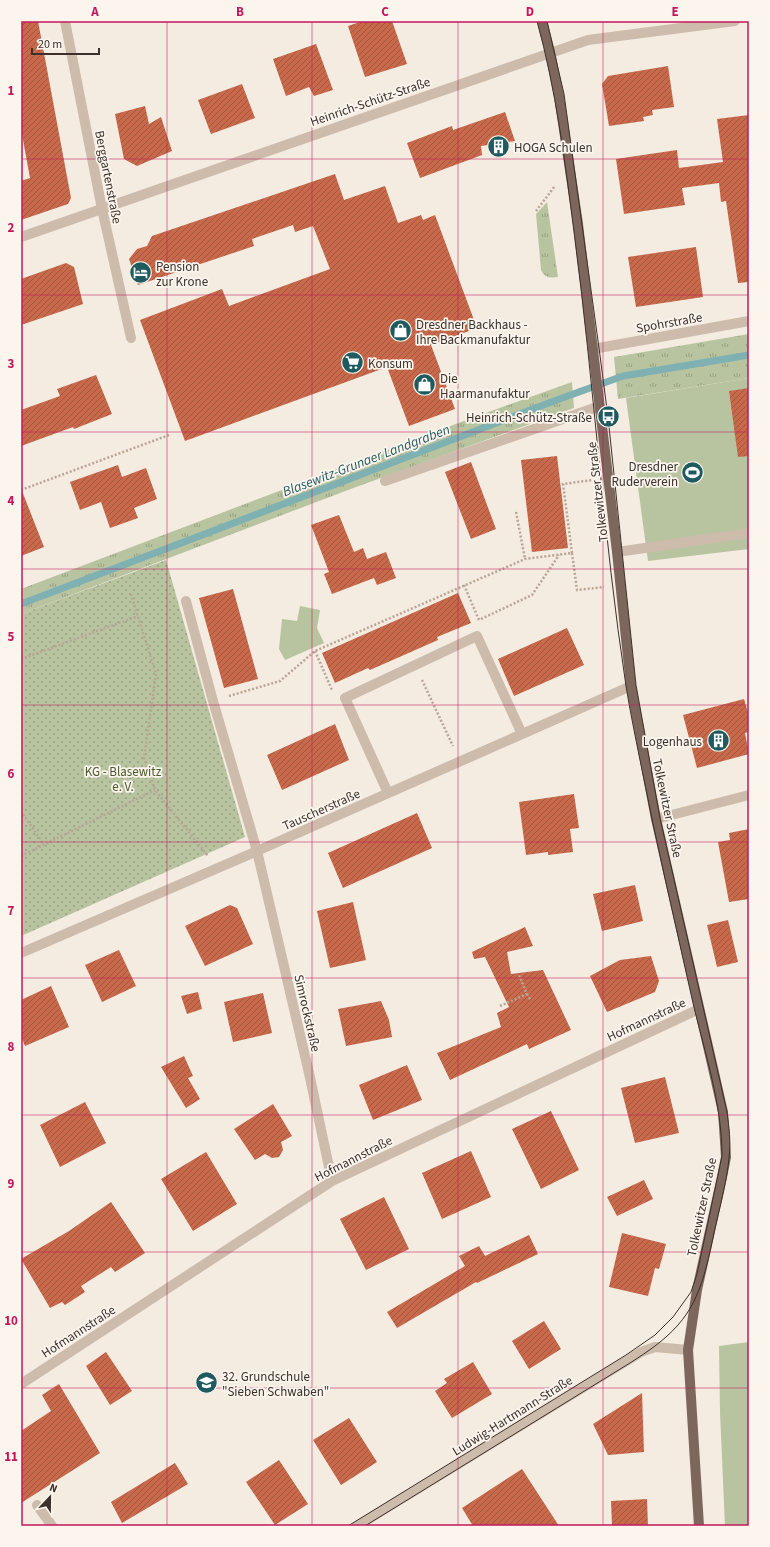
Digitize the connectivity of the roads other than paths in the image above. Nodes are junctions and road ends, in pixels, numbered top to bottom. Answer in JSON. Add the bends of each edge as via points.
{"nodes":[{"id":1,"x":65,"y":21,"type":"edge"},
{"id":2,"x":542,"y":21,"type":"edge"},
{"id":3,"x":735,"y":21,"type":"edge"},
{"id":4,"x":550,"y":52,"type":"junction"},
{"id":5,"x":102,"y":209,"type":"junction"},
{"id":6,"x":21,"y":237,"type":"edge"},
{"id":7,"x":749,"y":321,"type":"edge"},
{"id":8,"x":131,"y":338,"type":"dead end"},
{"id":9,"x":594,"y":354,"type":"junction"},
{"id":10,"x":600,"y":405,"type":"junction"},
{"id":11,"x":385,"y":481,"type":"dead end"},
{"id":12,"x":749,"y":533,"type":"edge"},
{"id":13,"x":617,"y":552,"type":"junction"},
{"id":14,"x":186,"y":601,"type":"dead end"},
{"id":15,"x":631,"y":686,"type":"junction"},
{"id":16,"x":522,"y":734,"type":"junction"},
{"id":17,"x":388,"y":793,"type":"junction"},
{"id":18,"x":749,"y":795,"type":"edge"},
{"id":19,"x":656,"y":819,"type":"junction"},
{"id":20,"x":257,"y":851,"type":"junction"},
{"id":21,"x":21,"y":953,"type":"edge"},
{"id":22,"x":699,"y":1009,"type":"junction"},
{"id":23,"x":332,"y":1181,"type":"junction"},
{"id":24,"x":688,"y":1350,"type":"junction"},
{"id":25,"x":21,"y":1384,"type":"edge"},
{"id":26,"x":37,"y":1505,"type":"dead end"},
{"id":27,"x":52,"y":1526,"type":"edge"},
{"id":28,"x":357,"y":1526,"type":"edge"},
{"id":29,"x":699,"y":1526,"type":"edge"}],
"edges":[{"from":1,"to":5,"type":"street","name":"Berggartenstraße"},
{"from":2,"to":4,"type":"main road","name":"Tolkewitzer Straße"},
{"from":3,"to":4,"type":"street","name":"Heinrich-Schütz-Straße","via":[[588,40]]},
{"from":4,"to":5,"type":"street","name":"Heinrich-Schütz-Straße"},
{"from":4,"to":9,"type":"main road","name":"Tolkewitzer Straße","via":[[570,167]]},
{"from":5,"to":6,"type":"street","name":"Heinrich-Schütz-Straße"},
{"from":5,"to":8,"type":"street","name":"Berggartenstraße"},
{"from":7,"to":9,"type":"street","name":"Spohrstraße"},
{"from":9,"to":10,"type":"main road","name":"Tolkewitzer Straße"},
{"from":10,"to":11,"type":"street"},
{"from":10,"to":13,"type":"main road","name":"Tolkewitzer Straße"},
{"from":12,"to":13,"type":"street"},
{"from":13,"to":15,"type":"main road","name":"Tolkewitzer Straße"},
{"from":14,"to":20,"type":"street","name":"Simrockstraße"},
{"from":15,"to":16,"type":"street","name":"Tauscherstraße"},
{"from":15,"to":19,"type":"main road","name":"Tolkewitzer Straße"},
{"from":16,"to":17,"type":"street","name":"Tauscherstraße"},
{"from":16,"to":17,"type":"street","via":[[477,636],[345,698]]},
{"from":17,"to":20,"type":"street","name":"Tauscherstraße"},
{"from":18,"to":19,"type":"street"},
{"from":19,"to":22,"type":"main road","name":"Tolkewitzer Straße"},
{"from":20,"to":21,"type":"street","name":"Tauscherstraße"},
{"from":20,"to":23,"type":"street","name":"Simrockstraße"},
{"from":22,"to":23,"type":"street","name":"Hofmannstraße"},
{"from":22,"to":24,"type":"main road","name":"Tolkewitzer Straße","via":[[724,1112],[726,1157],[697,1290]]},
{"from":23,"to":25,"type":"street","name":"Hofmannstraße"},
{"from":24,"to":28,"type":"street","name":"Ludwig-Hartmann-Straße","via":[[654,1347],[641,1352]]},
{"from":24,"to":29,"type":"main road","name":"Tolkewitzer Straße"},
{"from":26,"to":27,"type":"street"}]}
